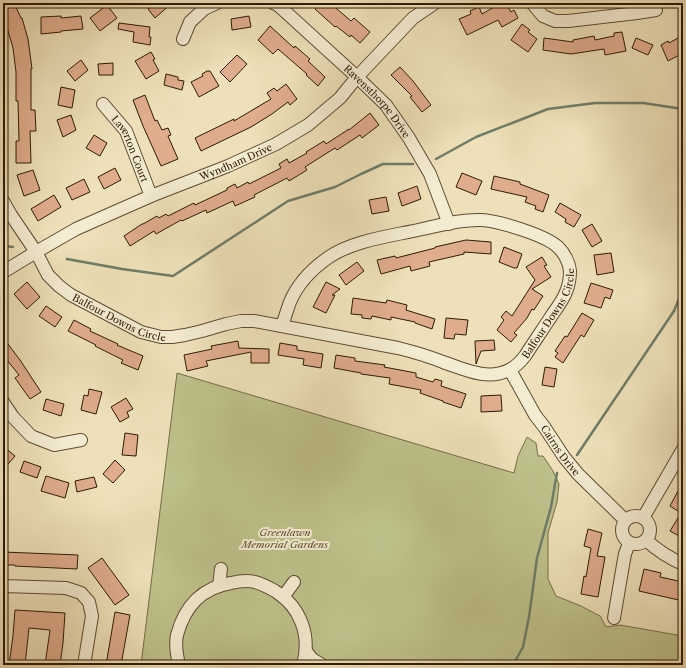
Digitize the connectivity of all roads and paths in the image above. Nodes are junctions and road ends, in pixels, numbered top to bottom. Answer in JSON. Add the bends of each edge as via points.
{"nodes":[{"id":1,"x":217,"y":3,"type":"edge"},
{"id":2,"x":273,"y":3,"type":"edge"},
{"id":3,"x":435,"y":3,"type":"edge"},
{"id":4,"x":532,"y":3,"type":"edge"},
{"id":5,"x":656,"y":10,"type":"dead end"},
{"id":6,"x":183,"y":39,"type":"dead end"},
{"id":7,"x":357,"y":77,"type":"junction"},
{"id":8,"x":103,"y":104,"type":"dead end"},
{"id":9,"x":151,"y":196,"type":"junction"},
{"id":10,"x":3,"y":201,"type":"edge"},
{"id":11,"x":449,"y":224,"type":"junction"},
{"id":12,"x":36,"y":252,"type":"junction"},
{"id":13,"x":3,"y":272,"type":"edge"},
{"id":14,"x":282,"y":325,"type":"junction"},
{"id":15,"x":510,"y":370,"type":"junction"},
{"id":16,"x":3,"y":402,"type":"edge"},
{"id":17,"x":81,"y":440,"type":"dead end"},
{"id":18,"x":683,"y":449,"type":"edge"},
{"id":19,"x":643,"y":518,"type":"junction"},
{"id":20,"x":625,"y":520,"type":"junction"},
{"id":21,"x":646,"y":540,"type":"junction"},
{"id":22,"x":629,"y":543,"type":"junction"},
{"id":23,"x":683,"y":564,"type":"edge"},
{"id":24,"x":221,"y":569,"type":"dead end"},
{"id":25,"x":294,"y":582,"type":"dead end"},
{"id":26,"x":3,"y":586,"type":"edge"},
{"id":27,"x":219,"y":586,"type":"junction"},
{"id":28,"x":283,"y":597,"type":"junction"},
{"id":29,"x":614,"y":618,"type":"dead end"},
{"id":30,"x":306,"y":651,"type":"junction"},
{"id":31,"x":84,"y":665,"type":"edge"},
{"id":32,"x":179,"y":665,"type":"edge"},
{"id":33,"x":303,"y":665,"type":"edge"},
{"id":34,"x":322,"y":665,"type":"edge"}],
"edges":[{"from":1,"to":6,"type":"street","via":[[204,9],[190,22]]},
{"from":2,"to":7,"type":"street","name":"Ravensthorpe Drive"},
{"from":3,"to":7,"type":"street","name":"Wyndham Drive","via":[[413,18]]},
{"from":4,"to":5,"type":"street","via":[[544,16],[568,22]]},
{"from":7,"to":9,"type":"street","name":"Wyndham Drive","via":[[340,98],[308,125],[276,144]]},
{"from":7,"to":11,"type":"street","name":"Ravensthorpe Drive","via":[[386,105],[409,138],[430,174]]},
{"from":8,"to":9,"type":"street","name":"Laverton Court","via":[[126,131]]},
{"from":9,"to":12,"type":"street","name":"Wyndham Drive","via":[[76,229]]},
{"from":10,"to":12,"type":"street","name":"Balfour Downs Circle"},
{"from":11,"to":14,"type":"street","name":"Balfour Downs Circle","via":[[359,242],[330,256],[306,276],[291,302]]},
{"from":11,"to":15,"type":"street","name":"Balfour Downs Circle","via":[[481,220],[517,228],[551,242],[567,260],[570,270],[569,282],[561,302],[525,356]]},
{"from":12,"to":13,"type":"street","name":"Wyndham Drive"},
{"from":12,"to":14,"type":"street","name":"Balfour Downs Circle","via":[[48,275],[59,286],[141,332],[172,337],[241,321],[254,320]]},
{"from":14,"to":15,"type":"street","name":"Balfour Downs Circle","via":[[398,348],[474,373],[490,375]]},
{"from":15,"to":20,"type":"street","name":"Cairns Drive","via":[[535,415],[567,462]]},
{"from":16,"to":17,"type":"street","via":[[12,417],[31,436],[54,444]]},
{"from":18,"to":19,"type":"street"},
{"from":19,"to":20,"type":"street","via":[[634,516]]},
{"from":19,"to":21,"type":"street","via":[[647,520],[650,529]]},
{"from":20,"to":22,"type":"street","via":[[621,532]]},
{"from":21,"to":22,"type":"street","via":[[637,545]]},
{"from":21,"to":23,"type":"street"},
{"from":22,"to":29,"type":"street","via":[[622,565]]},
{"from":24,"to":27,"type":"street"},
{"from":25,"to":28,"type":"street"},
{"from":26,"to":31,"type":"street","via":[[66,588],[81,593],[89,602],[92,616]]},
{"from":27,"to":28,"type":"street","via":[[240,581],[254,582],[265,585]]},
{"from":27,"to":32,"type":"street","via":[[208,590],[194,601],[184,617],[177,636]]},
{"from":28,"to":30,"type":"street","via":[[303,625]]},
{"from":30,"to":33,"type":"street"},
{"from":30,"to":34,"type":"street","via":[[312,659]]}]}
